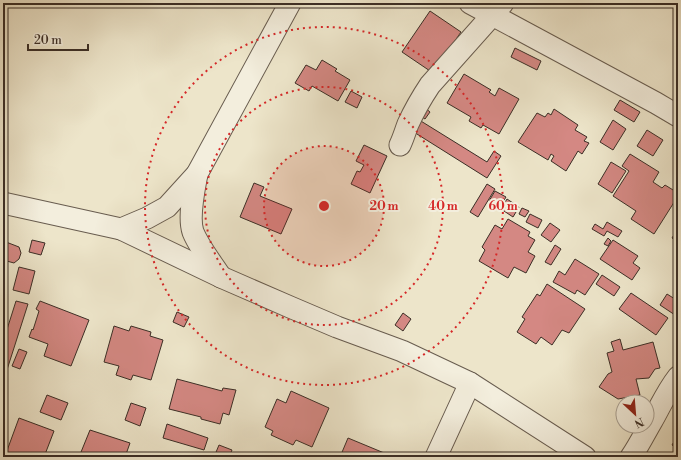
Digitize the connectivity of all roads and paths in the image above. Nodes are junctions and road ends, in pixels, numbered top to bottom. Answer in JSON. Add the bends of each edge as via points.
{"nodes":[{"id":1,"x":290,"y":3,"type":"edge"},
{"id":2,"x":470,"y":3,"type":"edge"},
{"id":3,"x":497,"y":9,"type":"edge"},
{"id":4,"x":678,"y":116,"type":"edge"},
{"id":5,"x":400,"y":145,"type":"dead end"},
{"id":6,"x":197,"y":174,"type":"junction"},
{"id":7,"x":3,"y":202,"type":"edge"},
{"id":8,"x":121,"y":229,"type":"junction"},
{"id":9,"x":221,"y":277,"type":"junction"},
{"id":10,"x":678,"y":377,"type":"edge"},
{"id":11,"x":470,"y":383,"type":"junction"},
{"id":12,"x":436,"y":457,"type":"edge"},
{"id":13,"x":585,"y":457,"type":"edge"},
{"id":14,"x":631,"y":457,"type":"edge"}],
"edges":[{"from":1,"to":6,"type":"street"},
{"from":2,"to":3,"type":"street"},
{"from":3,"to":4,"type":"street"},
{"from":3,"to":5,"type":"street","via":[[430,85]]},
{"from":6,"to":8,"type":"street","via":[[167,207]]},
{"from":6,"to":9,"type":"street","via":[[192,202],[193,231]]},
{"from":7,"to":8,"type":"street"},
{"from":8,"to":9,"type":"street"},
{"from":9,"to":11,"type":"street","via":[[336,327],[402,351]]},
{"from":10,"to":14,"type":"street"},
{"from":11,"to":12,"type":"street"},
{"from":11,"to":13,"type":"street"}]}
